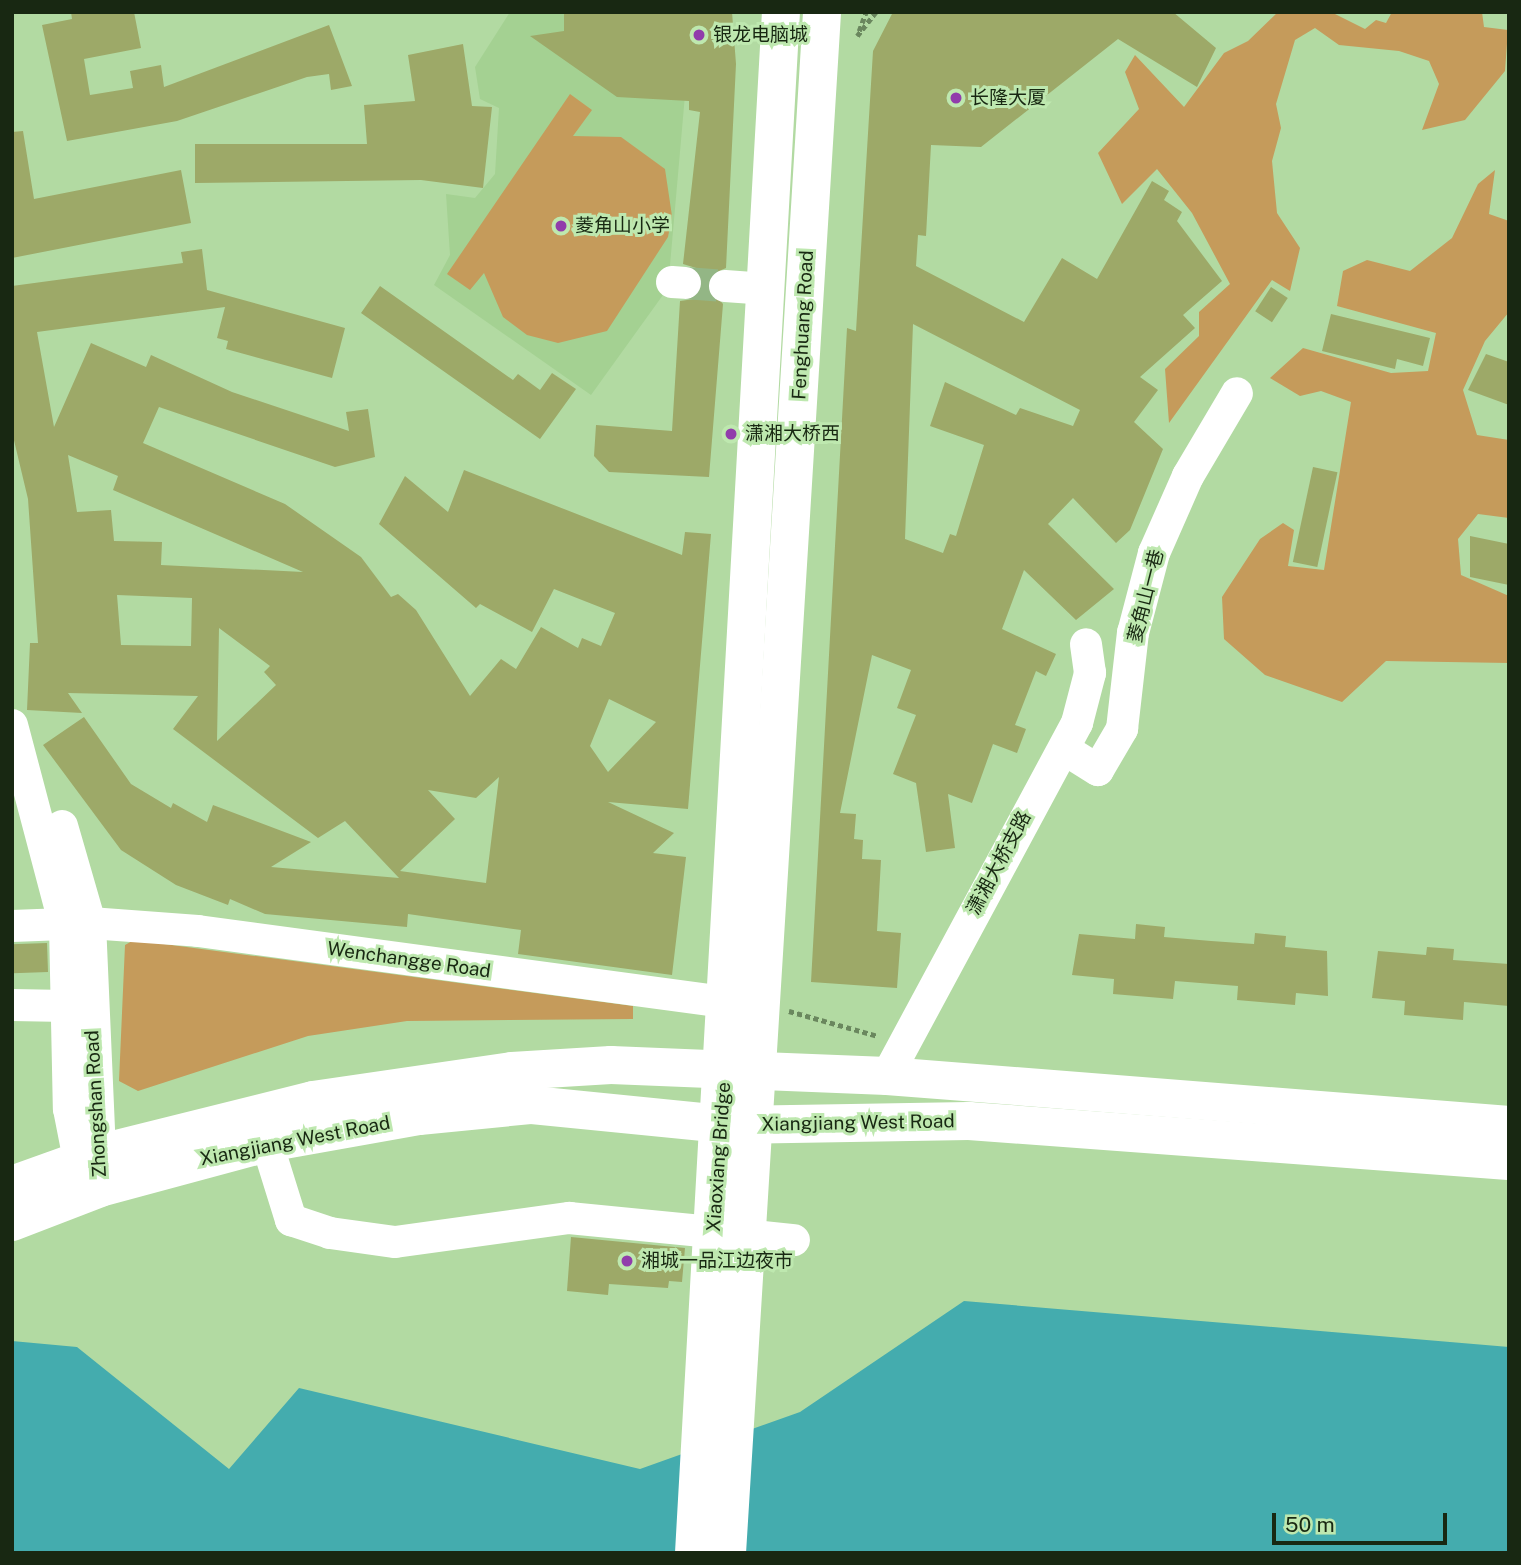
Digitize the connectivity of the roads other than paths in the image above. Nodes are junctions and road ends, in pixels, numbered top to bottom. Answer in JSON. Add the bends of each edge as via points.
{"nodes":[{"id":1,"x":781,"y":12,"type":"edge"},
{"id":2,"x":822,"y":12,"type":"edge"},
{"id":3,"x":850,"y":24,"type":"edge"},
{"id":4,"x":820,"y":53,"type":"junction"},
{"id":5,"x":725,"y":286,"type":"tunnel mouth"},
{"id":6,"x":764,"y":289,"type":"junction"},
{"id":7,"x":1237,"y":393,"type":"dead end"},
{"id":8,"x":1086,"y":644,"type":"dead end"},
{"id":9,"x":17,"y":738,"type":"edge"},
{"id":10,"x":1064,"y":749,"type":"junction"},
{"id":11,"x":760,"y":763,"type":"junction"},
{"id":12,"x":758,"y":899,"type":"dead end"},
{"id":13,"x":78,"y":924,"type":"junction"},
{"id":14,"x":12,"y":926,"type":"edge"},
{"id":15,"x":12,"y":1005,"type":"edge"},
{"id":16,"x":67,"y":1006,"type":"junction"},
{"id":17,"x":887,"y":1076,"type":"junction"},
{"id":18,"x":1509,"y":1125,"type":"edge"},
{"id":19,"x":267,"y":1143,"type":"junction"},
{"id":20,"x":1509,"y":1161,"type":"edge"},
{"id":21,"x":93,"y":1167,"type":"junction"},
{"id":22,"x":12,"y":1185,"type":"edge"},
{"id":23,"x":12,"y":1222,"type":"edge"},
{"id":24,"x":794,"y":1240,"type":"dead end"},
{"id":25,"x":694,"y":1553,"type":"edge"},
{"id":26,"x":727,"y":1553,"type":"edge"}],
"edges":[{"from":1,"to":6,"type":"main road"},
{"from":2,"to":4,"type":"main road","name":"Fenghuang Road"},
{"from":3,"to":4,"type":"main road"},
{"from":4,"to":11,"type":"main road","name":"Fenghuang Road"},
{"from":5,"to":6,"type":"street"},
{"from":6,"to":11,"type":"main road","via":[[742,624]]},
{"from":7,"to":10,"type":"street","name":"菱角山一巷","via":[[1188,476],[1154,553],[1133,633],[1122,729],[1098,770]]},
{"from":8,"to":10,"type":"street","name":"潇湘大桥支路","via":[[1087,698]]},
{"from":9,"to":13,"type":"street","name":"Zhongshan Road"},
{"from":10,"to":17,"type":"street","name":"潇湘大桥支路"},
{"from":11,"to":25,"type":"main road","name":"Xiaoxiang Bridge"},
{"from":11,"to":26,"type":"main road","name":"Xiaoxiang Bridge"},
{"from":12,"to":13,"type":"street","name":"Wenchangge Road","via":[[753,1006],[198,931]]},
{"from":13,"to":14,"type":"street","name":"Wenchangge Road"},
{"from":13,"to":16,"type":"street","name":"Zhongshan Road"},
{"from":13,"to":21,"type":"street","name":"Zhongshan Road"},
{"from":15,"to":16,"type":"street"},
{"from":16,"to":21,"type":"street","name":"Zhongshan Road","via":[[69,1109]]},
{"from":17,"to":18,"type":"main road","name":"Xiangjiang West Road"},
{"from":17,"to":21,"type":"main road","name":"Xiangjiang West Road","via":[[676,1065],[512,1071],[313,1100]]},
{"from":19,"to":20,"type":"main road","name":"Xiangjiang West Road","via":[[419,1116],[532,1105],[734,1125],[969,1121]]},
{"from":19,"to":21,"type":"main road","name":"Xiangjiang West Road"},
{"from":19,"to":24,"type":"street","via":[[291,1220],[330,1233],[394,1242],[569,1217]]},
{"from":21,"to":22,"type":"main road","name":"Xiangjiang West Road"},
{"from":21,"to":23,"type":"main road","name":"Xiangjiang West Road"}]}
